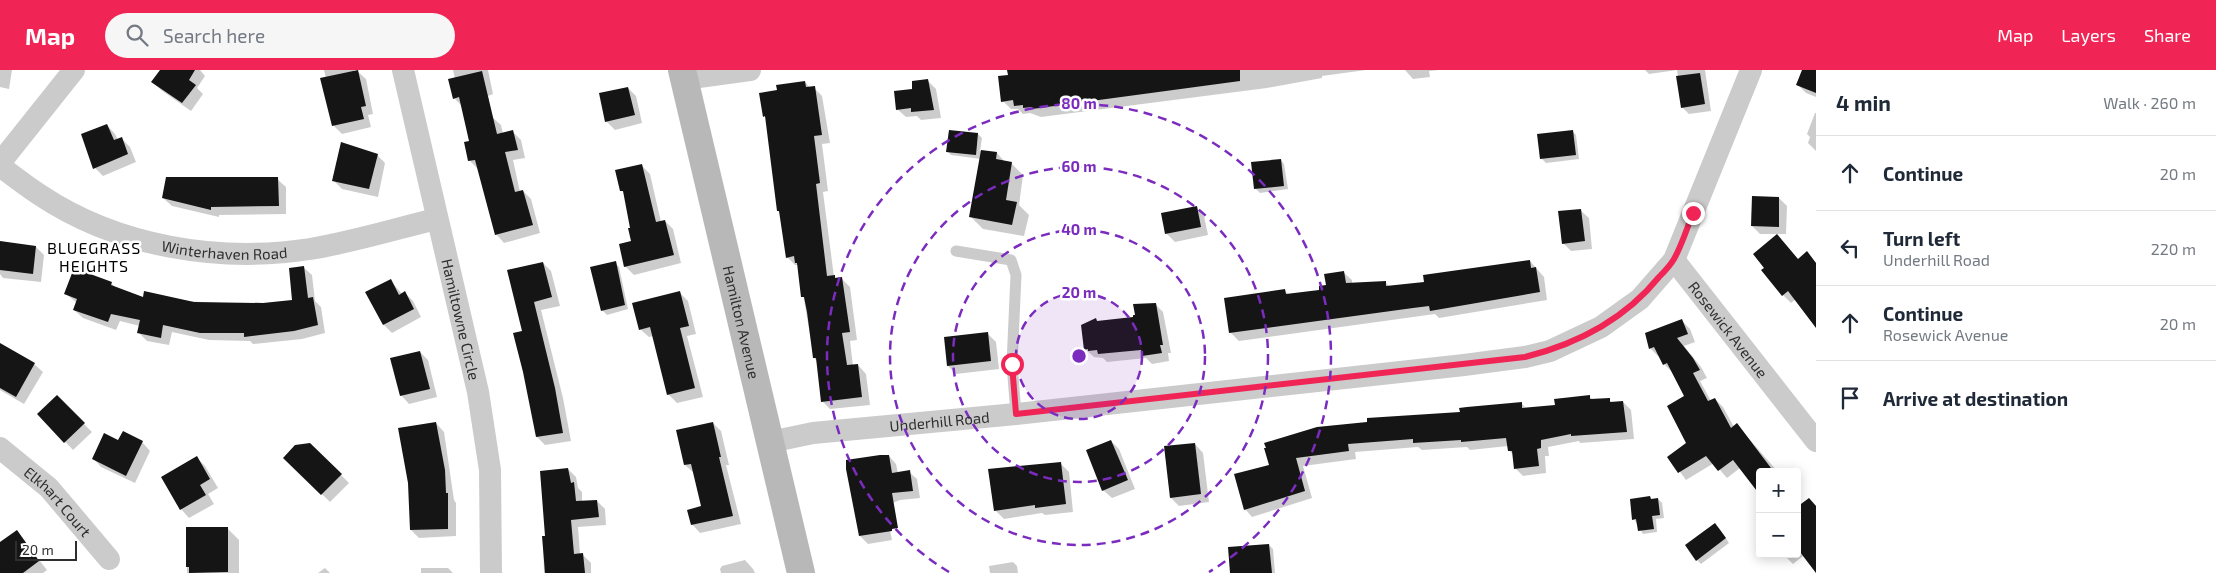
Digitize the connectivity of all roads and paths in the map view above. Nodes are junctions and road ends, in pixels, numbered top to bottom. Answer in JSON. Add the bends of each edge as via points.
{"nodes":[{"id":1,"x":74,"y":70,"type":"edge"},
{"id":2,"x":402,"y":70,"type":"edge"},
{"id":3,"x":750,"y":70,"type":"edge"},
{"id":4,"x":1751,"y":70,"type":"edge"},
{"id":5,"x":683,"y":74,"type":"edge"},
{"id":6,"x":0,"y":165,"type":"edge"},
{"id":7,"x":436,"y":219,"type":"junction"},
{"id":8,"x":956,"y":251,"type":"dead end"},
{"id":9,"x":1674,"y":260,"type":"junction"},
{"id":10,"x":1016,"y":414,"type":"junction"},
{"id":11,"x":1816,"y":441,"type":"edge"},
{"id":12,"x":770,"y":442,"type":"junction"},
{"id":13,"x":0,"y":448,"type":"edge"},
{"id":14,"x":109,"y":559,"type":"dead end"},
{"id":15,"x":491,"y":573,"type":"edge"},
{"id":16,"x":801,"y":573,"type":"edge"}],
"edges":[{"from":1,"to":6,"type":"street"},
{"from":2,"to":7,"type":"street","name":"Hamiltowne Circle"},
{"from":3,"to":5,"type":"street"},
{"from":4,"to":9,"type":"street"},
{"from":5,"to":12,"type":"street","name":"Hamilton Avenue"},
{"from":6,"to":7,"type":"street","name":"Winterhaven Road","via":[[40,196],[87,220],[143,240],[200,252],[263,254],[311,249]]},
{"from":7,"to":15,"type":"street","name":"Hamiltowne Circle","via":[[484,427],[490,477]]},
{"from":8,"to":10,"type":"lane","via":[[1011,260],[1016,275],[1012,364]]},
{"from":9,"to":10,"type":"street","name":"Underhill Road","via":[[1640,299],[1620,315],[1572,342],[1525,357]]},
{"from":9,"to":11,"type":"street","name":"Rosewick Avenue"},
{"from":10,"to":12,"type":"street","name":"Underhill Road","via":[[813,433]]},
{"from":12,"to":16,"type":"street","name":"Hamilton Avenue"},
{"from":13,"to":14,"type":"street","name":"Elkhart Court","via":[[49,488]]}]}
